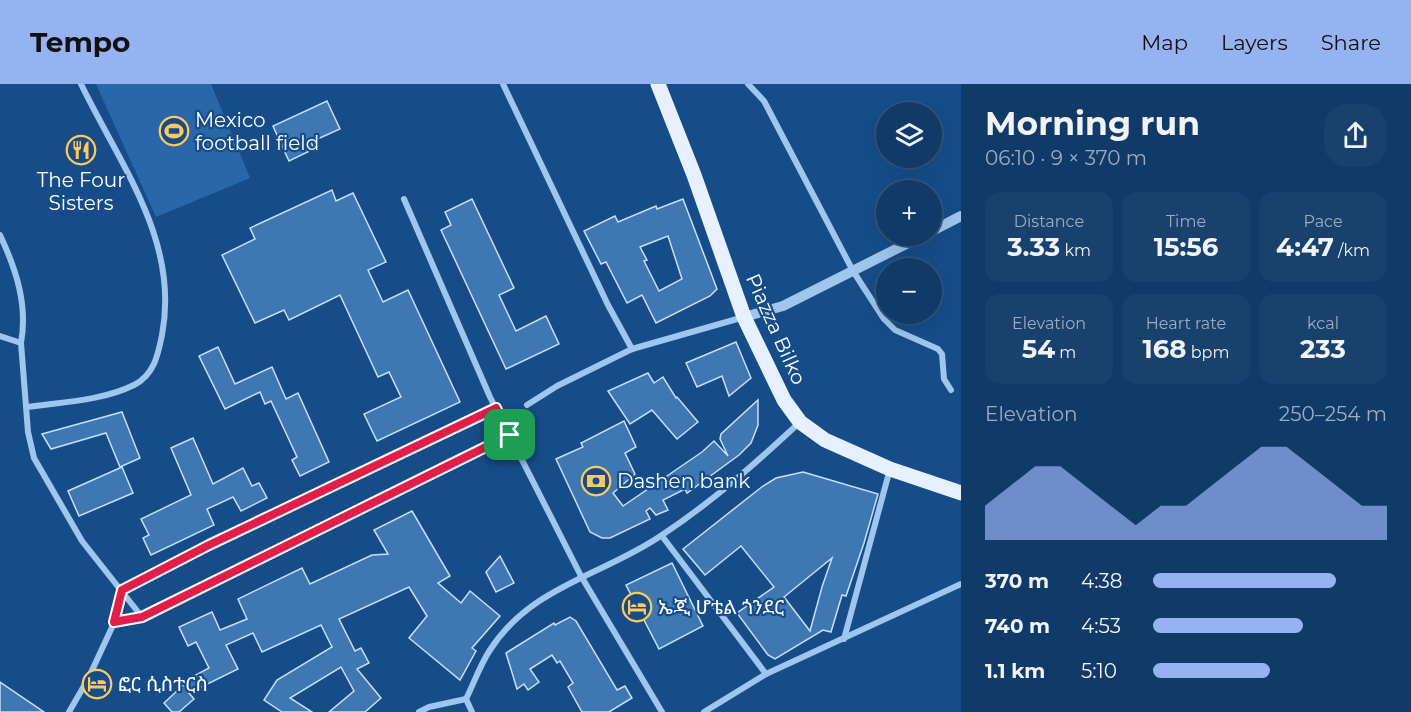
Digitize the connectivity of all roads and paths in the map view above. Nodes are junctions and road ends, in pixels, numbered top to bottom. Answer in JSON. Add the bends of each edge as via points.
{"nodes":[{"id":1,"x":81,"y":84,"type":"edge"},
{"id":2,"x":503,"y":84,"type":"edge"},
{"id":3,"x":658,"y":84,"type":"edge"},
{"id":4,"x":748,"y":84,"type":"edge"},
{"id":5,"x":404,"y":200,"type":"dead end"},
{"id":6,"x":961,"y":216,"type":"edge"},
{"id":7,"x":942,"y":226,"type":"edge"},
{"id":8,"x":0,"y":235,"type":"edge"},
{"id":9,"x":902,"y":246,"type":"edge"},
{"id":10,"x":853,"y":271,"type":"junction"},
{"id":11,"x":744,"y":317,"type":"junction"},
{"id":12,"x":0,"y":336,"type":"edge"},
{"id":13,"x":21,"y":343,"type":"junction"},
{"id":14,"x":632,"y":349,"type":"junction"},
{"id":15,"x":951,"y":390,"type":"dead end"},
{"id":16,"x":526,"y":405,"type":"dead end"},
{"id":17,"x":27,"y":407,"type":"junction"},
{"id":18,"x":496,"y":408,"type":"junction"},
{"id":19,"x":800,"y":422,"type":"junction"},
{"id":20,"x":510,"y":435,"type":"junction"},
{"id":21,"x":890,"y":469,"type":"junction"},
{"id":22,"x":961,"y":493,"type":"edge"},
{"id":23,"x":662,"y":536,"type":"junction"},
{"id":24,"x":581,"y":576,"type":"junction"},
{"id":25,"x":961,"y":584,"type":"edge"},
{"id":26,"x":122,"y":590,"type":"junction"},
{"id":27,"x":142,"y":617,"type":"junction"},
{"id":28,"x":114,"y":622,"type":"junction"},
{"id":29,"x":844,"y":639,"type":"junction"},
{"id":30,"x":766,"y":674,"type":"junction"},
{"id":31,"x":466,"y":699,"type":"junction"},
{"id":32,"x":69,"y":712,"type":"edge"},
{"id":33,"x":419,"y":712,"type":"edge"},
{"id":34,"x":472,"y":712,"type":"edge"},
{"id":35,"x":662,"y":712,"type":"edge"},
{"id":36,"x":704,"y":712,"type":"edge"}],
"edges":[{"from":1,"to":17,"type":"street","via":[[146,209],[164,266],[166,317],[158,357],[150,372],[135,384],[102,395]]},
{"from":2,"to":14,"type":"street"},
{"from":3,"to":11,"type":"main road","name":"Piazza Bilko"},
{"from":4,"to":10,"type":"street","via":[[764,102]]},
{"from":5,"to":18,"type":"street"},
{"from":6,"to":7,"type":"street"},
{"from":8,"to":13,"type":"street","via":[[11,258],[22,303]]},
{"from":9,"to":10,"type":"street"},
{"from":10,"to":11,"type":"street","via":[[783,306]]},
{"from":10,"to":15,"type":"street","via":[[889,326],[942,354],[944,379]]},
{"from":11,"to":14,"type":"street"},
{"from":11,"to":19,"type":"main road","name":"Piazza Bilko","via":[[784,400]]},
{"from":12,"to":13,"type":"street"},
{"from":13,"to":17,"type":"street"},
{"from":14,"to":16,"type":"street"},
{"from":17,"to":26,"type":"street","via":[[34,458],[82,541]]},
{"from":18,"to":20,"type":"street"},
{"from":18,"to":26,"type":"street"},
{"from":19,"to":21,"type":"main road","name":"Piazza Bilko","via":[[825,440]]},
{"from":19,"to":23,"type":"street","via":[[730,486]]},
{"from":20,"to":24,"type":"street"},
{"from":20,"to":27,"type":"street"},
{"from":21,"to":22,"type":"main road","name":"Piazza Bilko"},
{"from":21,"to":29,"type":"street"},
{"from":23,"to":24,"type":"street","via":[[620,561]]},
{"from":23,"to":30,"type":"street"},
{"from":24,"to":31,"type":"street","via":[[546,594],[515,619],[490,649]]},
{"from":24,"to":35,"type":"street"},
{"from":25,"to":29,"type":"street"},
{"from":26,"to":27,"type":"street"},
{"from":26,"to":28,"type":"street"},
{"from":27,"to":28,"type":"street"},
{"from":28,"to":32,"type":"street"},
{"from":29,"to":30,"type":"street"},
{"from":30,"to":36,"type":"street"},
{"from":31,"to":33,"type":"street"},
{"from":31,"to":34,"type":"street"}]}
